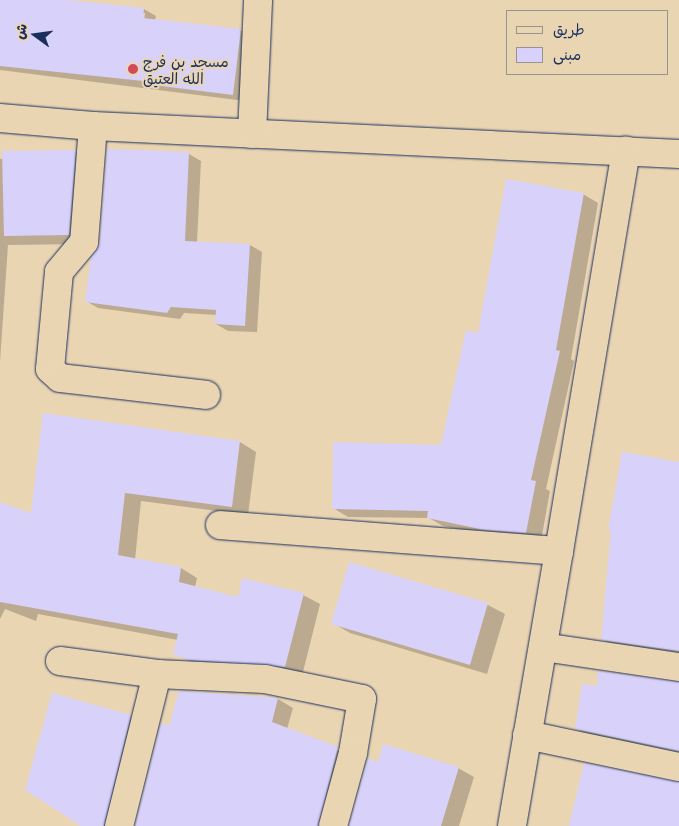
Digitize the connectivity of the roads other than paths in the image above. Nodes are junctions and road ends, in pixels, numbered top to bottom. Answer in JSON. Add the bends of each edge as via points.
{"nodes":[{"id":1,"x":258,"y":0,"type":"edge"},
{"id":2,"x":0,"y":118,"type":"edge"},
{"id":3,"x":93,"y":126,"type":"junction"},
{"id":4,"x":252,"y":134,"type":"junction"},
{"id":5,"x":626,"y":151,"type":"junction"},
{"id":6,"x":679,"y":154,"type":"edge"},
{"id":7,"x":206,"y":395,"type":"dead end"},
{"id":8,"x":220,"y":525,"type":"dead end"},
{"id":9,"x":559,"y":551,"type":"junction"},
{"id":10,"x":543,"y":646,"type":"junction"},
{"id":11,"x":60,"y":661,"type":"dead end"},
{"id":12,"x":679,"y":667,"type":"edge"},
{"id":13,"x":157,"y":674,"type":"junction"},
{"id":14,"x":527,"y":735,"type":"junction"},
{"id":15,"x":679,"y":767,"type":"edge"},
{"id":16,"x":119,"y":826,"type":"edge"},
{"id":17,"x":333,"y":826,"type":"edge"},
{"id":18,"x":512,"y":826,"type":"edge"}],
"edges":[{"from":1,"to":4,"type":"street"},
{"from":2,"to":3,"type":"street"},
{"from":3,"to":4,"type":"street"},
{"from":3,"to":7,"type":"street","via":[[84,242],[59,272],[50,369],[60,378]]},
{"from":4,"to":5,"type":"street"},
{"from":5,"to":6,"type":"street"},
{"from":5,"to":9,"type":"street"},
{"from":8,"to":9,"type":"street"},
{"from":9,"to":10,"type":"street"},
{"from":10,"to":12,"type":"street"},
{"from":10,"to":14,"type":"street"},
{"from":11,"to":13,"type":"street"},
{"from":13,"to":16,"type":"street"},
{"from":13,"to":17,"type":"street","via":[[266,679],[362,699],[353,752]]},
{"from":14,"to":15,"type":"street"},
{"from":14,"to":18,"type":"street"}]}
